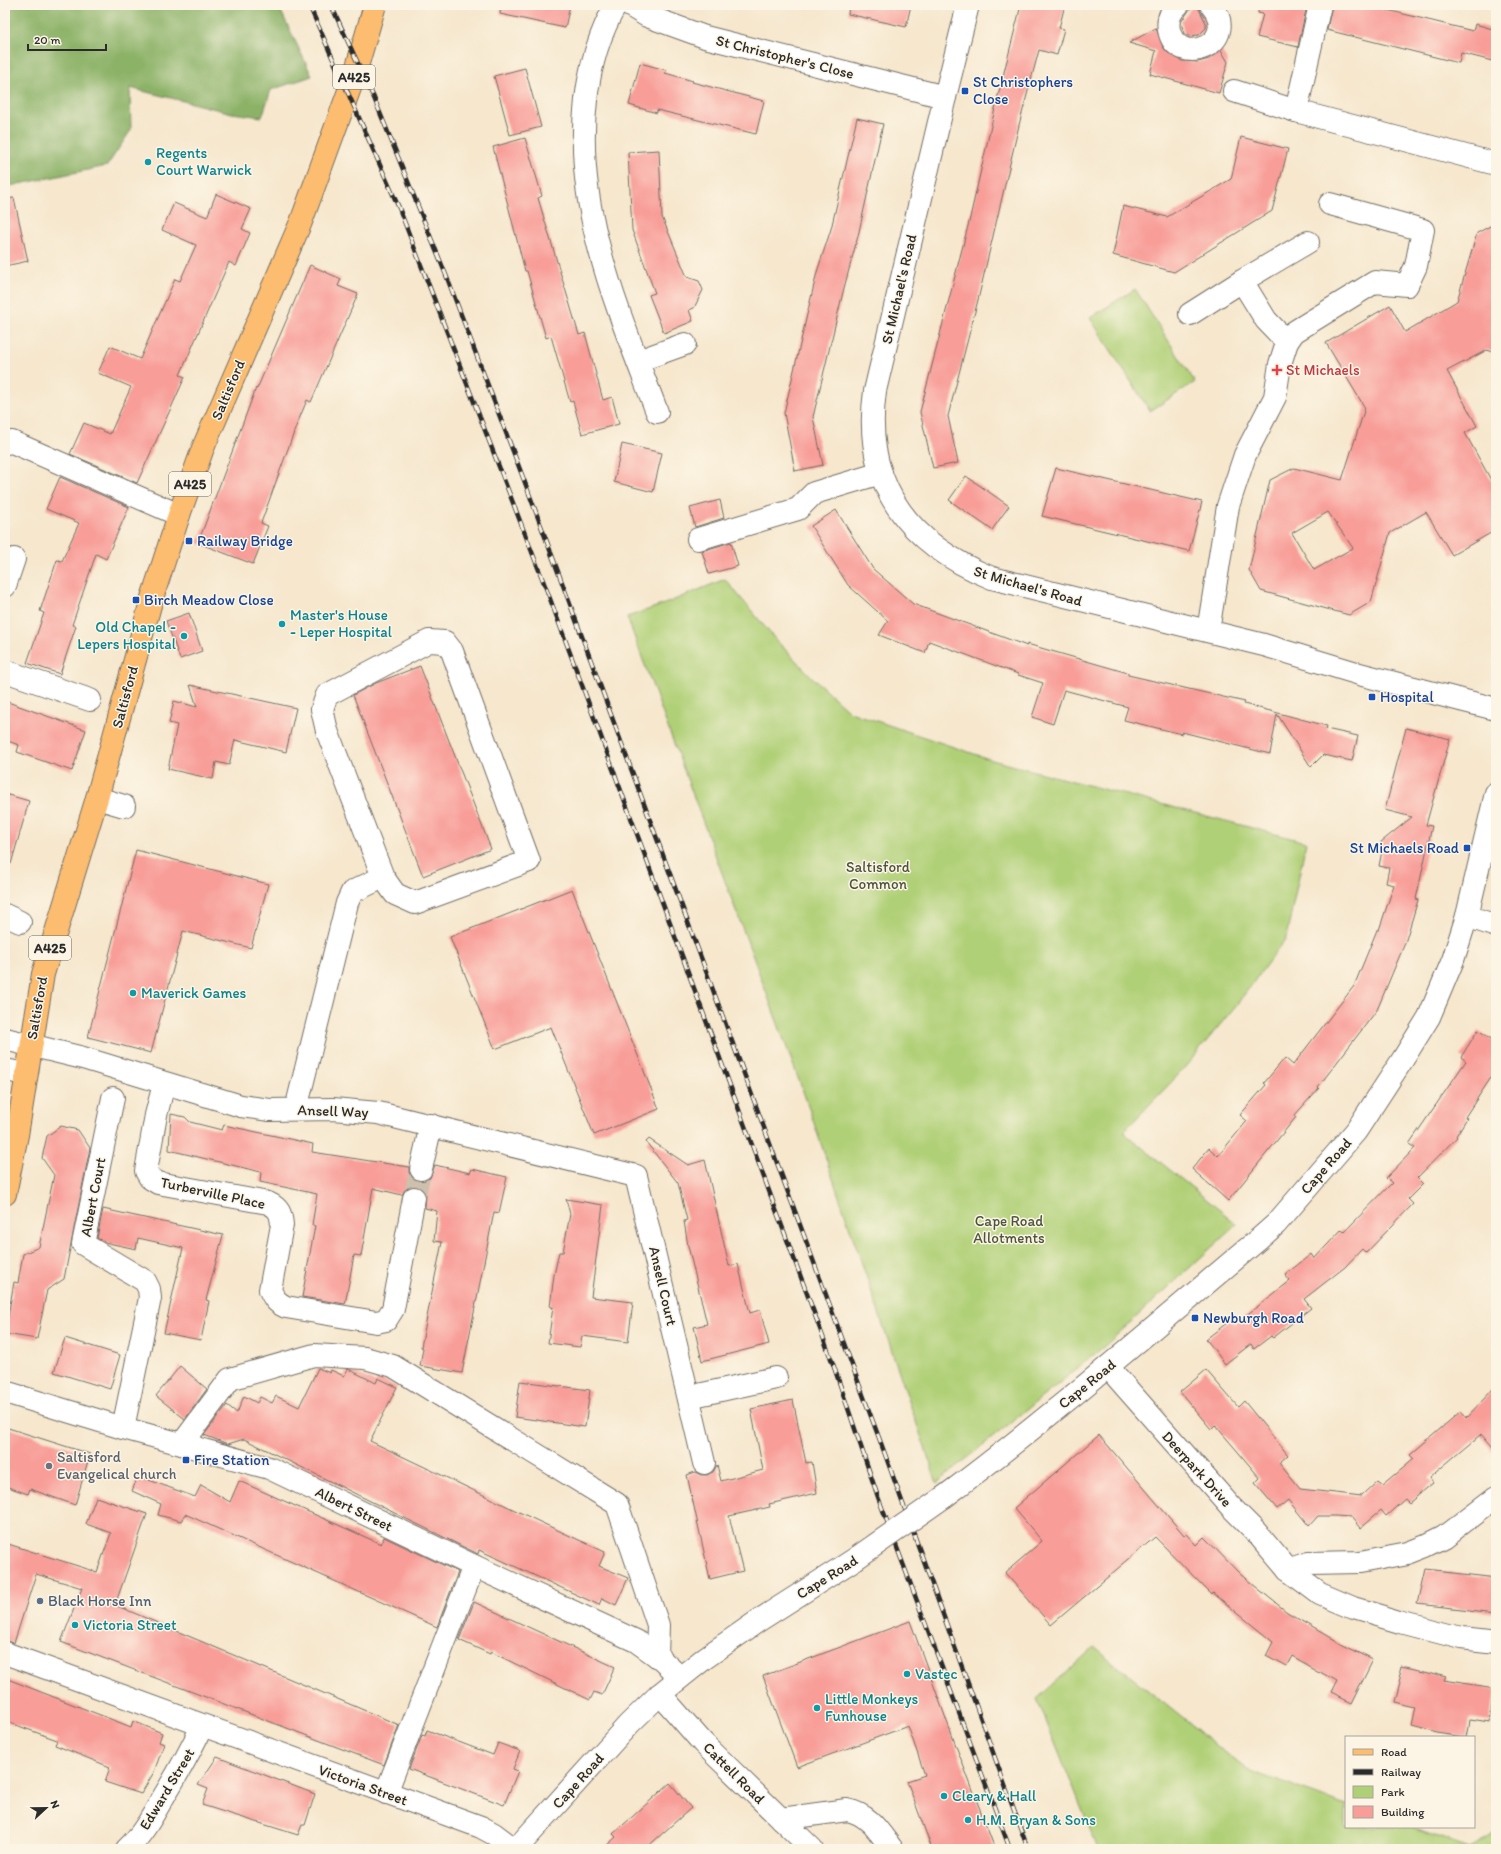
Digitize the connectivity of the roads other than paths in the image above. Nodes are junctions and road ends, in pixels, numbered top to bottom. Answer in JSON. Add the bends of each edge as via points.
{"nodes":[{"id":1,"x":375,"y":5,"type":"edge"},
{"id":2,"x":616,"y":5,"type":"edge"},
{"id":3,"x":630,"y":5,"type":"edge"},
{"id":4,"x":968,"y":5,"type":"edge"},
{"id":5,"x":1178,"y":5,"type":"edge"},
{"id":6,"x":1320,"y":5,"type":"edge"},
{"id":7,"x":1218,"y":7,"type":"edge"},
{"id":8,"x":1234,"y":91,"type":"dead end"},
{"id":9,"x":945,"y":97,"type":"junction"},
{"id":10,"x":1296,"y":111,"type":"junction"},
{"id":11,"x":1496,"y":164,"type":"edge"},
{"id":12,"x":1330,"y":204,"type":"dead end"},
{"id":13,"x":1308,"y":242,"type":"dead end"},
{"id":14,"x":1242,"y":281,"type":"junction"},
{"id":15,"x":1190,"y":314,"type":"dead end"},
{"id":16,"x":1287,"y":342,"type":"junction"},
{"id":17,"x":685,"y":344,"type":"dead end"},
{"id":18,"x":638,"y":361,"type":"junction"},
{"id":19,"x":658,"y":412,"type":"dead end"},
{"id":20,"x":5,"y":443,"type":"edge"},
{"id":21,"x":882,"y":473,"type":"junction"},
{"id":22,"x":179,"y":515,"type":"junction"},
{"id":23,"x":698,"y":539,"type":"dead end"},
{"id":24,"x":14,"y":559,"type":"dead end"},
{"id":25,"x":5,"y":586,"type":"edge"},
{"id":26,"x":1208,"y":631,"type":"junction"},
{"id":27,"x":5,"y":671,"type":"edge"},
{"id":28,"x":90,"y":700,"type":"dead end"},
{"id":29,"x":1496,"y":709,"type":"edge"},
{"id":30,"x":1496,"y":793,"type":"edge"},
{"id":31,"x":97,"y":798,"type":"junction"},
{"id":32,"x":124,"y":806,"type":"dead end"},
{"id":33,"x":383,"y":877,"type":"junction"},
{"id":34,"x":1467,"y":916,"type":"junction"},
{"id":35,"x":1496,"y":926,"type":"edge"},
{"id":36,"x":5,"y":1039,"type":"edge"},
{"id":37,"x":31,"y":1046,"type":"junction"},
{"id":38,"x":5,"y":1070,"type":"edge"},
{"id":39,"x":26,"y":1074,"type":"junction"},
{"id":40,"x":164,"y":1084,"type":"junction"},
{"id":41,"x":113,"y":1098,"type":"dead end"},
{"id":42,"x":296,"y":1109,"type":"junction"},
{"id":43,"x":431,"y":1125,"type":"junction"},
{"id":44,"x":421,"y":1169,"type":"tunnel mouth"},
{"id":45,"x":636,"y":1176,"type":"joint"},
{"id":46,"x":5,"y":1194,"type":"edge"},
{"id":47,"x":414,"y":1198,"type":"tunnel mouth"},
{"id":48,"x":1108,"y":1367,"type":"junction"},
{"id":49,"x":776,"y":1378,"type":"dead end"},
{"id":50,"x":5,"y":1392,"type":"edge"},
{"id":51,"x":689,"y":1397,"type":"junction"},
{"id":52,"x":123,"y":1428,"type":"junction"},
{"id":53,"x":182,"y":1444,"type":"junction"},
{"id":54,"x":704,"y":1463,"type":"dead end"},
{"id":55,"x":1496,"y":1497,"type":"edge"},
{"id":56,"x":474,"y":1566,"type":"junction"},
{"id":57,"x":1288,"y":1570,"type":"junction"},
{"id":58,"x":1496,"y":1642,"type":"edge"},
{"id":59,"x":5,"y":1653,"type":"edge"},
{"id":60,"x":657,"y":1656,"type":"junction"},
{"id":61,"x":680,"y":1677,"type":"junction"},
{"id":62,"x":660,"y":1694,"type":"junction"},
{"id":63,"x":202,"y":1726,"type":"junction"},
{"id":64,"x":386,"y":1794,"type":"junction"},
{"id":65,"x":781,"y":1819,"type":"junction"},
{"id":66,"x":127,"y":1849,"type":"edge"},
{"id":67,"x":515,"y":1849,"type":"edge"},
{"id":68,"x":812,"y":1849,"type":"edge"},
{"id":69,"x":892,"y":1849,"type":"edge"}],
"edges":[{"from":1,"to":22,"type":"main road","name":"Saltisford","number":"A425","via":[[354,77],[298,228],[209,435]]},
{"from":2,"to":18,"type":"street","via":[[600,38],[590,75],[583,136],[584,168],[588,204],[598,251]]},
{"from":3,"to":9,"type":"street","name":"St Christopher's Close","via":[[647,16],[705,37]]},
{"from":4,"to":9,"type":"street","name":"St Michael's Road"},
{"from":5,"to":7,"type":"street","via":[[1168,25],[1170,34],[1177,44],[1188,50],[1205,48],[1214,40],[1220,28]]},
{"from":6,"to":10,"type":"street"},
{"from":8,"to":10,"type":"street"},
{"from":9,"to":21,"type":"street","name":"St Michael's Road","via":[[875,391],[872,430],[875,453]]},
{"from":10,"to":11,"type":"street"},
{"from":12,"to":16,"type":"street","via":[[1423,230],[1416,266],[1407,285],[1375,282],[1294,332]]},
{"from":13,"to":14,"type":"street"},
{"from":14,"to":15,"type":"street"},
{"from":14,"to":16,"type":"street","via":[[1266,320]]},
{"from":16,"to":26,"type":"street","via":[[1280,364],[1275,397],[1245,456],[1228,506]]},
{"from":17,"to":18,"type":"street"},
{"from":18,"to":19,"type":"street"},
{"from":20,"to":22,"type":"street","via":[[12,442]]},
{"from":21,"to":23,"type":"street","via":[[814,493],[798,508]]},
{"from":21,"to":26,"type":"street","name":"St Michael's Road","via":[[895,506],[914,530],[931,545],[969,569],[992,578]]},
{"from":22,"to":31,"type":"main road","name":"Saltisford","number":"A425","via":[[152,598]]},
{"from":24,"to":25,"type":"street"},
{"from":26,"to":29,"type":"street","name":"St Michael's Road"},
{"from":27,"to":28,"type":"street"},
{"from":30,"to":34,"type":"street","name":"Cape Road"},
{"from":31,"to":32,"type":"street"},
{"from":31,"to":37,"type":"main road","name":"Saltisford","number":"A425","via":[[43,974]]},
{"from":33,"to":33,"type":"street","via":[[327,731],[322,709],[327,695],[429,641],[445,642],[452,651],[529,861],[416,903],[395,894]]},
{"from":33,"to":42,"type":"street","via":[[352,892],[347,903]]},
{"from":34,"to":35,"type":"street"},
{"from":34,"to":48,"type":"street","name":"Cape Road","via":[[1453,960],[1429,1016],[1356,1131],[1276,1224]]},
{"from":36,"to":37,"type":"street","name":"Ansell Way"},
{"from":37,"to":39,"type":"main road","name":"Saltisford","number":"A425"},
{"from":37,"to":40,"type":"street","name":"Ansell Way","via":[[83,1058]]},
{"from":38,"to":39,"type":"street"},
{"from":39,"to":46,"type":"main road","name":"Saltisford","number":"A425"},
{"from":40,"to":42,"type":"street","name":"Ansell Way","via":[[241,1106],[270,1110]]},
{"from":40,"to":47,"type":"street","name":"Turberville Place","via":[[146,1171],[150,1178],[158,1182],[276,1207],[281,1215],[282,1225],[270,1290],[273,1298],[286,1307],[376,1322],[386,1320],[393,1309]]},
{"from":41,"to":52,"type":"street","name":"Albert Court","via":[[83,1244],[145,1281],[149,1289],[150,1298]]},
{"from":42,"to":43,"type":"street","name":"Ansell Way","via":[[378,1113]]},
{"from":43,"to":44,"type":"street"},
{"from":43,"to":45,"type":"street","name":"Ansell Way"},
{"from":45,"to":51,"type":"street","name":"Ansell Court"},
{"from":48,"to":57,"type":"street","name":"Deerpark Drive"},
{"from":48,"to":61,"type":"street","name":"Cape Road","bridge":true,"via":[[944,1497],[855,1559],[758,1621]]},
{"from":49,"to":51,"type":"street"},
{"from":50,"to":52,"type":"street","name":"Albert Street"},
{"from":51,"to":54,"type":"street","name":"Ansell Court"},
{"from":52,"to":53,"type":"street","name":"Albert Street"},
{"from":53,"to":56,"type":"street","name":"Albert Street","via":[[269,1468]]},
{"from":53,"to":60,"type":"street","via":[[230,1379],[314,1355],[365,1358],[393,1366],[617,1504],[658,1625]]},
{"from":55,"to":57,"type":"street","via":[[1444,1537],[1408,1553],[1360,1562],[1308,1563]]},
{"from":56,"to":60,"type":"street","name":"Albert Street","via":[[636,1641]]},
{"from":56,"to":64,"type":"street"},
{"from":57,"to":58,"type":"street","name":"Deerpark Drive","via":[[1320,1594],[1353,1608],[1461,1638]]},
{"from":59,"to":63,"type":"street","name":"Victoria Street"},
{"from":60,"to":61,"type":"street","name":"Albert Street"},
{"from":61,"to":62,"type":"street","name":"Cape Road"},
{"from":62,"to":65,"type":"street","name":"Cattell Road","via":[[703,1743]]},
{"from":62,"to":67,"type":"street","name":"Cape Road"},
{"from":63,"to":64,"type":"street","name":"Victoria Street"},
{"from":63,"to":66,"type":"street","name":"Edward Street","via":[[193,1748],[148,1823],[137,1840]]},
{"from":64,"to":67,"type":"street","name":"Victoria Street","via":[[481,1827]]},
{"from":65,"to":68,"type":"street","name":"Cattell Road"},
{"from":65,"to":69,"type":"street","via":[[847,1810],[857,1812],[866,1817]]}]}
